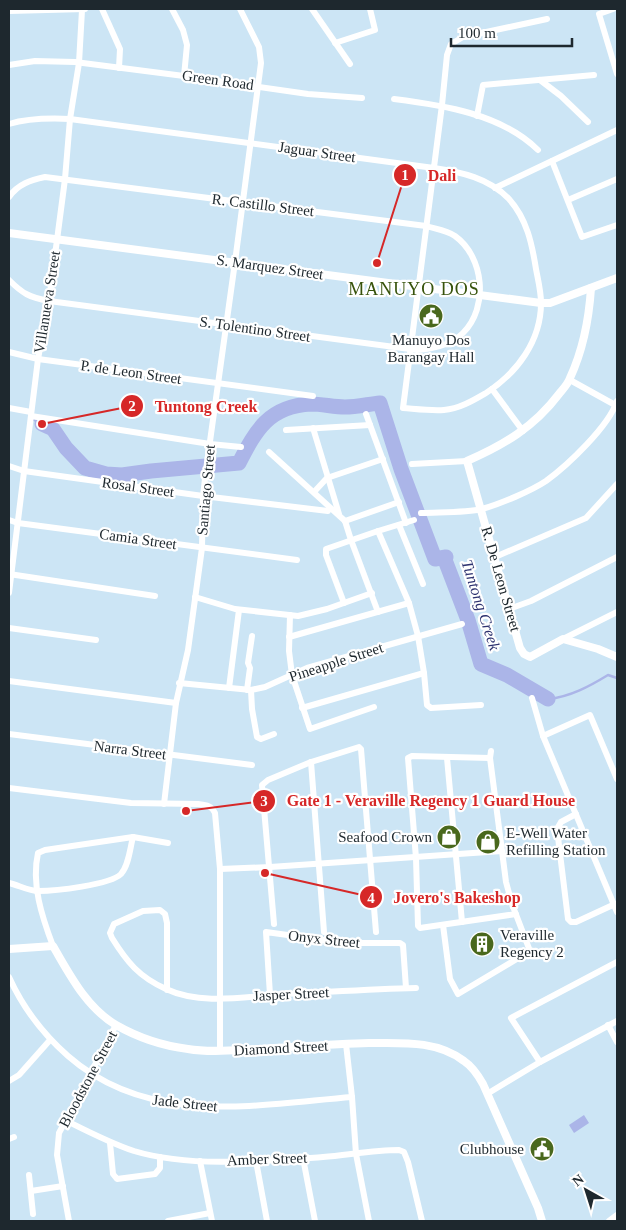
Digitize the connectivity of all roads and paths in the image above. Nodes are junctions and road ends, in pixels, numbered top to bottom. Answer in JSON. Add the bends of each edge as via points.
{"nodes":[{"id":1,"x":84,"y":9,"type":"edge"},
{"id":2,"x":102,"y":9,"type":"edge"},
{"id":3,"x":172,"y":9,"type":"edge"},
{"id":4,"x":240,"y":9,"type":"edge"},
{"id":5,"x":312,"y":9,"type":"edge"},
{"id":6,"x":370,"y":9,"type":"edge"},
{"id":7,"x":613,"y":9,"type":"edge"},
{"id":8,"x":9,"y":11,"type":"edge"},
{"id":9,"x":547,"y":19,"type":"dead end"},
{"id":10,"x":335,"y":43,"type":"junction"},
{"id":11,"x":77,"y":63,"type":"junction"},
{"id":12,"x":350,"y":64,"type":"dead end"},
{"id":13,"x":9,"y":65,"type":"edge"},
{"id":14,"x":119,"y":68,"type":"junction"},
{"id":15,"x":617,"y":74,"type":"edge"},
{"id":16,"x":594,"y":75,"type":"dead end"},
{"id":17,"x":184,"y":76,"type":"junction"},
{"id":18,"x":540,"y":80,"type":"junction"},
{"id":19,"x":257,"y":86,"type":"junction"},
{"id":20,"x":362,"y":98,"type":"dead end"},
{"id":21,"x":394,"y":99,"type":"dead end"},
{"id":22,"x":442,"y":105,"type":"junction"},
{"id":23,"x":477,"y":116,"type":"junction"},
{"id":24,"x":70,"y":119,"type":"junction"},
{"id":25,"x":588,"y":122,"type":"dead end"},
{"id":26,"x":9,"y":124,"type":"edge"},
{"id":27,"x":617,"y":130,"type":"edge"},
{"id":28,"x":250,"y":143,"type":"junction"},
{"id":29,"x":538,"y":150,"type":"dead end"},
{"id":30,"x":552,"y":161,"type":"junction"},
{"id":31,"x":434,"y":168,"type":"junction"},
{"id":32,"x":65,"y":179,"type":"junction"},
{"id":33,"x":617,"y":179,"type":"edge"},
{"id":34,"x":495,"y":188,"type":"junction"},
{"id":35,"x":9,"y":197,"type":"edge"},
{"id":36,"x":568,"y":200,"type":"junction"},
{"id":37,"x":242,"y":202,"type":"junction"},
{"id":38,"x":617,"y":225,"type":"edge"},
{"id":39,"x":426,"y":226,"type":"junction"},
{"id":40,"x":9,"y":233,"type":"edge"},
{"id":41,"x":57,"y":239,"type":"junction"},
{"id":42,"x":235,"y":262,"type":"junction"},
{"id":43,"x":617,"y":278,"type":"edge"},
{"id":44,"x":9,"y":280,"type":"edge"},
{"id":45,"x":418,"y":287,"type":"junction"},
{"id":46,"x":590,"y":288,"type":"junction"},
{"id":47,"x":478,"y":296,"type":"junction"},
{"id":48,"x":49,"y":301,"type":"junction"},
{"id":49,"x":541,"y":303,"type":"junction"},
{"id":50,"x":226,"y":325,"type":"junction"},
{"id":51,"x":410,"y":349,"type":"junction"},
{"id":52,"x":9,"y":352,"type":"edge"},
{"id":53,"x":38,"y":360,"type":"junction"},
{"id":54,"x":570,"y":380,"type":"junction"},
{"id":55,"x":218,"y":384,"type":"junction"},
{"id":56,"x":492,"y":389,"type":"junction"},
{"id":57,"x":313,"y":396,"type":"dead end"},
{"id":58,"x":617,"y":404,"type":"edge"},
{"id":59,"x":9,"y":408,"type":"edge"},
{"id":60,"x":366,"y":414,"type":"dead end"},
{"id":61,"x":31,"y":417,"type":"junction"},
{"id":62,"x":370,"y":425,"type":"junction"},
{"id":63,"x":313,"y":428,"type":"junction"},
{"id":64,"x":286,"y":430,"type":"dead end"},
{"id":65,"x":524,"y":431,"type":"junction"},
{"id":66,"x":210,"y":444,"type":"junction"},
{"id":67,"x":241,"y":447,"type":"dead end"},
{"id":68,"x":269,"y":452,"type":"dead end"},
{"id":69,"x":383,"y":459,"type":"junction"},
{"id":70,"x":466,"y":461,"type":"junction"},
{"id":71,"x":412,"y":464,"type":"dead end"},
{"id":72,"x":9,"y":466,"type":"edge"},
{"id":73,"x":24,"y":471,"type":"junction"},
{"id":74,"x":327,"y":478,"type":"junction"},
{"id":75,"x":617,"y":484,"type":"edge"},
{"id":76,"x":314,"y":492,"type":"junction"},
{"id":77,"x":203,"y":496,"type":"junction"},
{"id":78,"x":399,"y":502,"type":"junction"},
{"id":79,"x":481,"y":509,"type":"junction"},
{"id":80,"x":328,"y":512,"type":"dead end"},
{"id":81,"x":421,"y":513,"type":"dead end"},
{"id":82,"x":339,"y":515,"type":"junction"},
{"id":83,"x":9,"y":520,"type":"edge"},
{"id":84,"x":414,"y":520,"type":"dead end"},
{"id":85,"x":346,"y":521,"type":"junction"},
{"id":86,"x":18,"y":523,"type":"junction"},
{"id":87,"x":402,"y":524,"type":"junction"},
{"id":88,"x":378,"y":531,"type":"junction"},
{"id":89,"x":350,"y":540,"type":"junction"},
{"id":90,"x":202,"y":548,"type":"junction"},
{"id":91,"x":495,"y":557,"type":"junction"},
{"id":92,"x":617,"y":557,"type":"edge"},
{"id":93,"x":297,"y":560,"type":"dead end"},
{"id":94,"x":10,"y":574,"type":"edge"},
{"id":95,"x":423,"y":584,"type":"dead end"},
{"id":96,"x":9,"y":593,"type":"edge"},
{"id":97,"x":372,"y":593,"type":"junction"},
{"id":98,"x":155,"y":596,"type":"dead end"},
{"id":99,"x":195,"y":597,"type":"junction"},
{"id":100,"x":344,"y":603,"type":"junction"},
{"id":101,"x":409,"y":603,"type":"junction"},
{"id":102,"x":509,"y":608,"type":"junction"},
{"id":103,"x":239,"y":610,"type":"junction"},
{"id":104,"x":378,"y":612,"type":"junction"},
{"id":105,"x":617,"y":612,"type":"edge"},
{"id":106,"x":290,"y":615,"type":"junction"},
{"id":107,"x":462,"y":624,"type":"dead end"},
{"id":108,"x":9,"y":628,"type":"edge"},
{"id":109,"x":252,"y":636,"type":"dead end"},
{"id":110,"x":418,"y":636,"type":"junction"},
{"id":111,"x":289,"y":637,"type":"junction"},
{"id":112,"x":563,"y":639,"type":"junction"},
{"id":113,"x":96,"y":640,"type":"dead end"},
{"id":114,"x":617,"y":657,"type":"edge"},
{"id":115,"x":424,"y":673,"type":"junction"},
{"id":116,"x":292,"y":675,"type":"junction"},
{"id":117,"x":9,"y":681,"type":"edge"},
{"id":118,"x":179,"y":683,"type":"junction"},
{"id":119,"x":229,"y":688,"type":"junction"},
{"id":120,"x":249,"y":690,"type":"junction"},
{"id":121,"x":532,"y":698,"type":"dead end"},
{"id":122,"x":176,"y":703,"type":"junction"},
{"id":123,"x":481,"y":706,"type":"dead end"},
{"id":124,"x":374,"y":707,"type":"dead end"},
{"id":125,"x":302,"y":708,"type":"junction"},
{"id":126,"x":9,"y":734,"type":"edge"},
{"id":127,"x":274,"y":734,"type":"dead end"},
{"id":128,"x":543,"y":736,"type":"junction"},
{"id":129,"x":491,"y":751,"type":"dead end"},
{"id":130,"x":170,"y":755,"type":"junction"},
{"id":131,"x":448,"y":758,"type":"junction"},
{"id":132,"x":490,"y":758,"type":"junction"},
{"id":133,"x":311,"y":762,"type":"junction"},
{"id":134,"x":252,"y":765,"type":"dead end"},
{"id":135,"x":617,"y":779,"type":"edge"},
{"id":136,"x":9,"y":788,"type":"edge"},
{"id":137,"x":164,"y":804,"type":"junction"},
{"id":138,"x":576,"y":814,"type":"junction"},
{"id":139,"x":133,"y":837,"type":"junction"},
{"id":140,"x":168,"y":843,"type":"dead end"},
{"id":141,"x":502,"y":851,"type":"junction"},
{"id":142,"x":457,"y":854,"type":"junction"},
{"id":143,"x":416,"y":858,"type":"junction"},
{"id":144,"x":371,"y":860,"type":"junction"},
{"id":145,"x":320,"y":863,"type":"junction"},
{"id":146,"x":270,"y":867,"type":"junction"},
{"id":147,"x":220,"y":869,"type":"junction"},
{"id":148,"x":9,"y":883,"type":"edge"},
{"id":149,"x":37,"y":891,"type":"junction"},
{"id":150,"x":615,"y":904,"type":"junction"},
{"id":151,"x":617,"y":912,"type":"edge"},
{"id":152,"x":516,"y":914,"type":"junction"},
{"id":153,"x":462,"y":922,"type":"junction"},
{"id":154,"x":274,"y":924,"type":"dead end"},
{"id":155,"x":443,"y":925,"type":"junction"},
{"id":156,"x":324,"y":932,"type":"dead end"},
{"id":157,"x":376,"y":932,"type":"dead end"},
{"id":158,"x":53,"y":946,"type":"junction"},
{"id":159,"x":9,"y":949,"type":"edge"},
{"id":160,"x":617,"y":962,"type":"edge"},
{"id":161,"x":9,"y":977,"type":"edge"},
{"id":162,"x":406,"y":988,"type":"junction"},
{"id":163,"x":416,"y":988,"type":"dead end"},
{"id":164,"x":167,"y":990,"type":"junction"},
{"id":165,"x":270,"y":995,"type":"junction"},
{"id":166,"x":221,"y":998,"type":"junction"},
{"id":167,"x":617,"y":1020,"type":"edge"},
{"id":168,"x":116,"y":1025,"type":"junction"},
{"id":169,"x":608,"y":1025,"type":"junction"},
{"id":170,"x":50,"y":1040,"type":"junction"},
{"id":171,"x":617,"y":1042,"type":"edge"},
{"id":172,"x":346,"y":1044,"type":"junction"},
{"id":173,"x":220,"y":1051,"type":"junction"},
{"id":174,"x":540,"y":1062,"type":"junction"},
{"id":175,"x":90,"y":1074,"type":"junction"},
{"id":176,"x":9,"y":1082,"type":"edge"},
{"id":177,"x":488,"y":1094,"type":"junction"},
{"id":178,"x":352,"y":1097,"type":"junction"},
{"id":179,"x":65,"y":1120,"type":"junction"},
{"id":180,"x":110,"y":1142,"type":"junction"},
{"id":181,"x":356,"y":1154,"type":"junction"},
{"id":182,"x":160,"y":1157,"type":"junction"},
{"id":183,"x":303,"y":1158,"type":"junction"},
{"id":184,"x":256,"y":1160,"type":"junction"},
{"id":185,"x":200,"y":1161,"type":"junction"},
{"id":186,"x":29,"y":1175,"type":"dead end"},
{"id":187,"x":62,"y":1186,"type":"junction"},
{"id":188,"x":31,"y":1192,"type":"junction"},
{"id":189,"x":210,"y":1213,"type":"junction"},
{"id":190,"x":33,"y":1214,"type":"dead end"},
{"id":191,"x":617,"y":1215,"type":"edge"},
{"id":192,"x":69,"y":1221,"type":"edge"},
{"id":193,"x":168,"y":1221,"type":"edge"},
{"id":194,"x":212,"y":1221,"type":"edge"},
{"id":195,"x":267,"y":1221,"type":"edge"},
{"id":196,"x":315,"y":1221,"type":"edge"},
{"id":197,"x":369,"y":1221,"type":"edge"},
{"id":198,"x":422,"y":1221,"type":"edge"},
{"id":199,"x":542,"y":1221,"type":"edge"},
{"id":200,"x":609,"y":1221,"type":"edge"}],
"edges":[{"from":1,"to":8,"type":"street"},
{"from":1,"to":11,"type":"street","name":"Villanueva Street"},
{"from":2,"to":14,"type":"street","via":[[120,49]]},
{"from":3,"to":17,"type":"street","via":[[188,44]]},
{"from":4,"to":19,"type":"street","name":"Santiago Street","via":[[259,48]]},
{"from":5,"to":10,"type":"street"},
{"from":6,"to":10,"type":"street","via":[[375,30]]},
{"from":7,"to":15,"type":"street","via":[[599,14]]},
{"from":9,"to":22,"type":"street","via":[[463,36],[454,41],[448,49]]},
{"from":10,"to":12,"type":"street"},
{"from":11,"to":13,"type":"street","name":"Green Road"},
{"from":11,"to":14,"type":"street","name":"Green Road"},
{"from":11,"to":24,"type":"street","name":"Villanueva Street"},
{"from":14,"to":17,"type":"street","name":"Green Road"},
{"from":16,"to":18,"type":"street"},
{"from":17,"to":19,"type":"street","name":"Green Road"},
{"from":18,"to":23,"type":"street","via":[[483,85]]},
{"from":18,"to":25,"type":"street"},
{"from":19,"to":20,"type":"street","name":"Green Road"},
{"from":19,"to":28,"type":"street","name":"Santiago Street"},
{"from":21,"to":22,"type":"street"},
{"from":22,"to":23,"type":"street"},
{"from":22,"to":31,"type":"street"},
{"from":23,"to":29,"type":"street","via":[[510,129]]},
{"from":24,"to":26,"type":"street","name":"Jaguar Street","via":[[21,120]]},
{"from":24,"to":28,"type":"street","name":"Jaguar Street"},
{"from":24,"to":32,"type":"street","name":"Villanueva Street"},
{"from":27,"to":30,"type":"street"},
{"from":28,"to":31,"type":"street","name":"Jaguar Street"},
{"from":28,"to":37,"type":"street","name":"Santiago Street"},
{"from":30,"to":34,"type":"street"},
{"from":30,"to":36,"type":"street"},
{"from":31,"to":34,"type":"street","name":"Jaguar Street","via":[[470,176]]},
{"from":31,"to":39,"type":"street"},
{"from":32,"to":35,"type":"street","name":"R. Castillo Street","via":[[33,179]]},
{"from":32,"to":37,"type":"street","name":"R. Castillo Street"},
{"from":32,"to":41,"type":"street","name":"Villanueva Street"},
{"from":33,"to":36,"type":"street"},
{"from":34,"to":49,"type":"street","name":"Jaguar Street","via":[[509,199],[527,228]]},
{"from":36,"to":38,"type":"street","via":[[582,237]]},
{"from":37,"to":39,"type":"street","name":"R. Castillo Street"},
{"from":37,"to":42,"type":"street","name":"Santiago Street"},
{"from":39,"to":45,"type":"street"},
{"from":39,"to":47,"type":"street","name":"R. Castillo Street","via":[[444,231],[463,244],[478,266]]},
{"from":40,"to":41,"type":"street","name":"S. Marquez Street"},
{"from":41,"to":42,"type":"street","name":"S. Marquez Street"},
{"from":41,"to":48,"type":"street","name":"Villanueva Street"},
{"from":42,"to":45,"type":"street","name":"S. Marquez Street"},
{"from":42,"to":50,"type":"street","name":"Santiago Street"},
{"from":43,"to":46,"type":"street","name":"S. Marquez Street"},
{"from":44,"to":48,"type":"street","name":"S. Tolentino Street","via":[[20,292]]},
{"from":45,"to":47,"type":"street","name":"S. Marquez Street"},
{"from":45,"to":51,"type":"street"},
{"from":46,"to":49,"type":"street","name":"S. Marquez Street","via":[[550,303]]},
{"from":46,"to":54,"type":"street","via":[[583,342]]},
{"from":47,"to":49,"type":"street","name":"S. Marquez Street"},
{"from":47,"to":51,"type":"street","name":"S. Tolentino Street","via":[[474,316],[462,334],[443,346]]},
{"from":48,"to":50,"type":"street","name":"S. Tolentino Street"},
{"from":48,"to":53,"type":"street","name":"Villanueva Street"},
{"from":49,"to":56,"type":"street","name":"Jaguar Street","via":[[528,352],[514,370]]},
{"from":50,"to":51,"type":"street","name":"S. Tolentino Street"},
{"from":50,"to":55,"type":"street","name":"Santiago Street"},
{"from":51,"to":56,"type":"street","name":"Jaguar Street","via":[[403,408],[446,410],[470,402]]},
{"from":52,"to":53,"type":"street","name":"P. de Leon Street"},
{"from":53,"to":55,"type":"street","name":"P. de Leon Street"},
{"from":53,"to":61,"type":"street","name":"Villanueva Street"},
{"from":54,"to":58,"type":"street"},
{"from":54,"to":65,"type":"street","via":[[550,406]]},
{"from":55,"to":57,"type":"street","name":"P. de Leon Street"},
{"from":55,"to":66,"type":"street","name":"Santiago Street"},
{"from":56,"to":65,"type":"street"},
{"from":58,"to":79,"type":"street","via":[[603,426],[545,482]]},
{"from":59,"to":61,"type":"street"},
{"from":60,"to":62,"type":"street"},
{"from":61,"to":66,"type":"street"},
{"from":61,"to":73,"type":"street","name":"Villanueva Street"},
{"from":62,"to":63,"type":"street"},
{"from":62,"to":69,"type":"street"},
{"from":63,"to":64,"type":"street"},
{"from":63,"to":74,"type":"street"},
{"from":65,"to":70,"type":"street"},
{"from":66,"to":67,"type":"street"},
{"from":66,"to":77,"type":"street","name":"Santiago Street"},
{"from":68,"to":76,"type":"street"},
{"from":69,"to":74,"type":"street"},
{"from":69,"to":78,"type":"street"},
{"from":70,"to":71,"type":"street"},
{"from":70,"to":79,"type":"street","name":"R. De Leon Street"},
{"from":72,"to":73,"type":"street","name":"Rosal Street"},
{"from":73,"to":77,"type":"street","name":"Rosal Street"},
{"from":73,"to":86,"type":"street","name":"Villanueva Street"},
{"from":74,"to":76,"type":"street"},
{"from":74,"to":82,"type":"street"},
{"from":75,"to":91,"type":"street","via":[[586,518]]},
{"from":76,"to":82,"type":"street"},
{"from":77,"to":80,"type":"street","name":"Rosal Street"},
{"from":77,"to":90,"type":"street","name":"Santiago Street"},
{"from":78,"to":85,"type":"street"},
{"from":78,"to":87,"type":"street"},
{"from":79,"to":81,"type":"street"},
{"from":79,"to":91,"type":"street","name":"R. De Leon Street"},
{"from":82,"to":85,"type":"street"},
{"from":83,"to":86,"type":"street","name":"Camia Street"},
{"from":84,"to":87,"type":"street"},
{"from":85,"to":89,"type":"street"},
{"from":86,"to":90,"type":"street","name":"Camia Street"},
{"from":86,"to":94,"type":"street","name":"Villanueva Street"},
{"from":87,"to":88,"type":"street"},
{"from":87,"to":95,"type":"street"},
{"from":88,"to":89,"type":"street"},
{"from":88,"to":101,"type":"street"},
{"from":89,"to":97,"type":"street"},
{"from":89,"to":100,"type":"street","via":[[326,551]]},
{"from":90,"to":93,"type":"street","name":"Camia Street"},
{"from":90,"to":99,"type":"street","name":"Santiago Street"},
{"from":91,"to":102,"type":"street","name":"R. De Leon Street"},
{"from":92,"to":102,"type":"street","via":[[531,601]]},
{"from":94,"to":96,"type":"street","name":"Villanueva Street"},
{"from":94,"to":98,"type":"street"},
{"from":97,"to":100,"type":"street"},
{"from":97,"to":104,"type":"street"},
{"from":99,"to":103,"type":"street"},
{"from":99,"to":118,"type":"street","name":"Santiago Street","via":[[188,650]]},
{"from":100,"to":106,"type":"street","via":[[298,616]]},
{"from":101,"to":104,"type":"street"},
{"from":101,"to":110,"type":"street"},
{"from":102,"to":112,"type":"street","name":"R. De Leon Street","via":[[524,654],[530,656]]},
{"from":103,"to":106,"type":"street"},
{"from":103,"to":119,"type":"street"},
{"from":104,"to":111,"type":"street"},
{"from":105,"to":112,"type":"street"},
{"from":106,"to":111,"type":"street"},
{"from":107,"to":110,"type":"street","name":"Pineapple Street"},
{"from":108,"to":113,"type":"street"},
{"from":109,"to":120,"type":"street"},
{"from":110,"to":115,"type":"street"},
{"from":110,"to":116,"type":"street","name":"Pineapple Street"},
{"from":111,"to":116,"type":"street"},
{"from":112,"to":114,"type":"street"},
{"from":115,"to":123,"type":"street","via":[[428,707]]},
{"from":115,"to":125,"type":"street"},
{"from":116,"to":120,"type":"street","name":"Pineapple Street"},
{"from":116,"to":125,"type":"street"},
{"from":117,"to":122,"type":"street"},
{"from":118,"to":119,"type":"street","name":"Pineapple Street"},
{"from":118,"to":122,"type":"street","name":"Santiago Street"},
{"from":119,"to":120,"type":"street","name":"Pineapple Street"},
{"from":120,"to":127,"type":"street","via":[[257,737]]},
{"from":121,"to":128,"type":"street"},
{"from":122,"to":130,"type":"street","name":"Santiago Street"},
{"from":124,"to":125,"type":"street","via":[[310,729]]},
{"from":126,"to":130,"type":"street","name":"Narra Street"},
{"from":128,"to":135,"type":"street","via":[[590,715]]},
{"from":128,"to":138,"type":"street"},
{"from":129,"to":132,"type":"street"},
{"from":130,"to":134,"type":"street","name":"Narra Street"},
{"from":130,"to":137,"type":"street","name":"Santiago Street"},
{"from":131,"to":132,"type":"street"},
{"from":131,"to":142,"type":"street"},
{"from":131,"to":143,"type":"street","via":[[409,757]]},
{"from":132,"to":141,"type":"street"},
{"from":133,"to":144,"type":"street","via":[[361,749]]},
{"from":133,"to":145,"type":"street"},
{"from":133,"to":146,"type":"street","via":[[262,785]]},
{"from":136,"to":137,"type":"street"},
{"from":137,"to":147,"type":"street","via":[[198,804],[212,808]]},
{"from":138,"to":150,"type":"street"},
{"from":138,"to":150,"type":"street","via":[[561,822],[557,829],[568,919],[576,922]]},
{"from":139,"to":140,"type":"street"},
{"from":139,"to":149,"type":"street","via":[[123,872],[114,879],[88,886]]},
{"from":139,"to":149,"type":"street","name":"Diamond Street","via":[[38,853]]},
{"from":141,"to":142,"type":"street"},
{"from":141,"to":152,"type":"street","via":[[506,882]]},
{"from":142,"to":143,"type":"street"},
{"from":142,"to":153,"type":"street"},
{"from":143,"to":144,"type":"street"},
{"from":143,"to":155,"type":"street","via":[[420,928]]},
{"from":144,"to":145,"type":"street"},
{"from":144,"to":157,"type":"street"},
{"from":145,"to":146,"type":"street"},
{"from":145,"to":156,"type":"street"},
{"from":146,"to":147,"type":"street"},
{"from":146,"to":154,"type":"street"},
{"from":147,"to":166,"type":"street"},
{"from":148,"to":149,"type":"street"},
{"from":149,"to":158,"type":"street","name":"Diamond Street"},
{"from":150,"to":151,"type":"street"},
{"from":152,"to":153,"type":"street"},
{"from":152,"to":155,"type":"street","via":[[530,951],[458,994],[450,979]]},
{"from":153,"to":155,"type":"street"},
{"from":158,"to":159,"type":"street"},
{"from":158,"to":168,"type":"street","name":"Diamond Street","via":[[81,991]]},
{"from":160,"to":174,"type":"street","via":[[511,1018]]},
{"from":161,"to":170,"type":"street","name":"Jade Street","via":[[29,1014]]},
{"from":162,"to":163,"type":"street","name":"Jasper Street"},
{"from":162,"to":165,"type":"street","name":"Jasper Street"},
{"from":162,"to":165,"type":"street","name":"Onyx Street","via":[[402,944],[345,943],[266,932]]},
{"from":164,"to":164,"type":"street","name":"Jasper Street","via":[[131,966],[112,938],[110,933],[114,924],[143,911],[160,910],[165,914]]},
{"from":164,"to":166,"type":"street","name":"Jasper Street","via":[[196,997]]},
{"from":165,"to":166,"type":"street","name":"Jasper Street"},
{"from":166,"to":173,"type":"street"},
{"from":167,"to":169,"type":"street"},
{"from":168,"to":173,"type":"street","name":"Diamond Street","via":[[166,1045]]},
{"from":168,"to":175,"type":"street","name":"Bloodstone Street"},
{"from":169,"to":171,"type":"street"},
{"from":169,"to":174,"type":"street"},
{"from":170,"to":175,"type":"street","name":"Jade Street"},
{"from":170,"to":176,"type":"street"},
{"from":172,"to":173,"type":"street","name":"Diamond Street"},
{"from":172,"to":177,"type":"street","name":"Diamond Street","via":[[428,1045],[463,1060],[474,1069]]},
{"from":172,"to":178,"type":"street"},
{"from":174,"to":177,"type":"street"},
{"from":175,"to":178,"type":"street","name":"Jade Street","via":[[125,1092],[186,1106],[219,1107]]},
{"from":175,"to":179,"type":"street","name":"Bloodstone Street"},
{"from":177,"to":199,"type":"street","name":"Diamond Street"},
{"from":178,"to":181,"type":"street"},
{"from":179,"to":180,"type":"street","name":"Amber Street"},
{"from":179,"to":187,"type":"street","name":"Bloodstone Street","via":[[57,1143]]},
{"from":180,"to":182,"type":"street","name":"Amber Street"},
{"from":180,"to":182,"type":"street","via":[[113,1174],[117,1179],[155,1174],[160,1168]]},
{"from":181,"to":183,"type":"street","name":"Amber Street"},
{"from":181,"to":197,"type":"street"},
{"from":181,"to":198,"type":"street","name":"Amber Street","via":[[391,1150],[404,1152]]},
{"from":182,"to":185,"type":"street","name":"Amber Street"},
{"from":183,"to":184,"type":"street","name":"Amber Street"},
{"from":183,"to":196,"type":"street"},
{"from":184,"to":185,"type":"street","name":"Amber Street"},
{"from":184,"to":195,"type":"street"},
{"from":185,"to":189,"type":"street"},
{"from":186,"to":188,"type":"street"},
{"from":187,"to":188,"type":"street"},
{"from":187,"to":192,"type":"street","name":"Bloodstone Street"},
{"from":188,"to":190,"type":"street"},
{"from":189,"to":193,"type":"street"},
{"from":189,"to":194,"type":"street"},
{"from":191,"to":200,"type":"street"}]}
